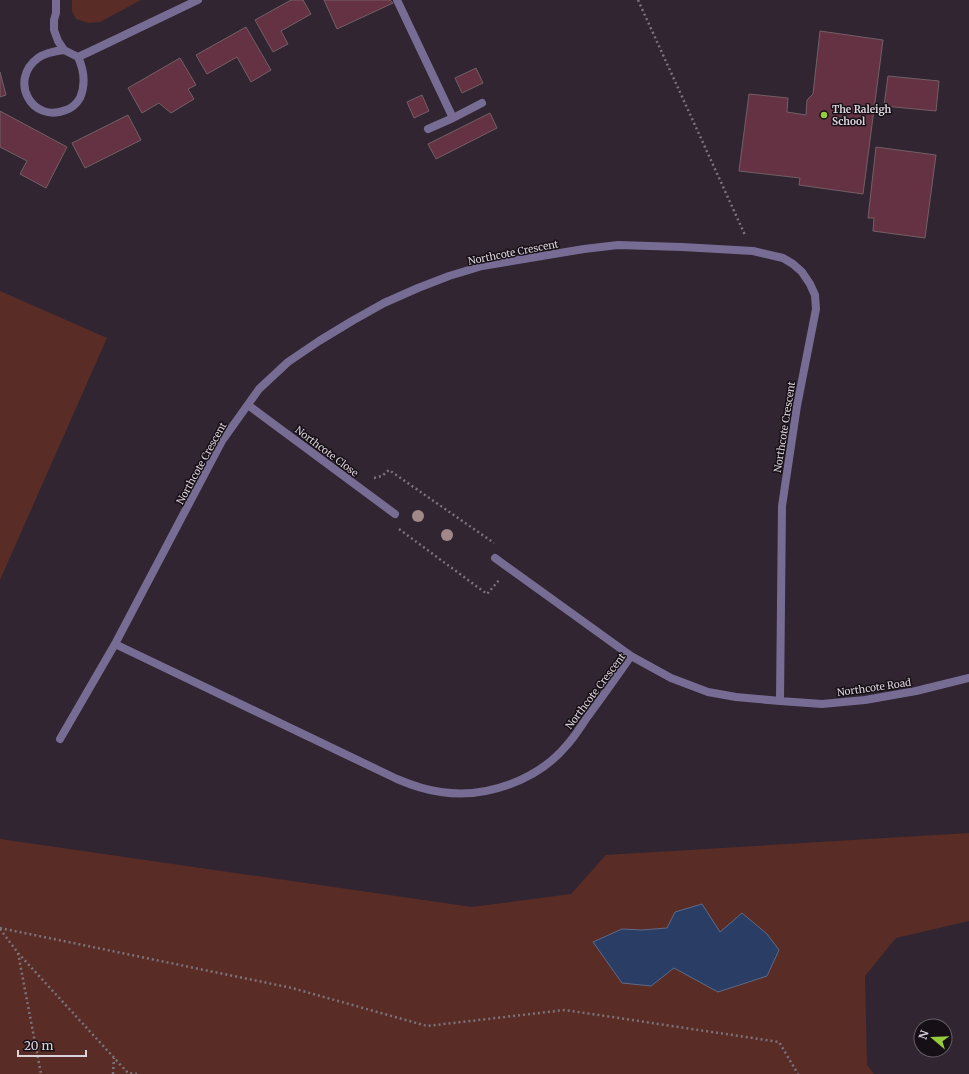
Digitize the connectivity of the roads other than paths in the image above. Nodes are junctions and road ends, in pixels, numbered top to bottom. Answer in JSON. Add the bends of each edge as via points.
{"nodes":[{"id":1,"x":56,"y":0,"type":"edge"},
{"id":2,"x":198,"y":0,"type":"edge"},
{"id":3,"x":397,"y":0,"type":"edge"},
{"id":4,"x":64,"y":50,"type":"junction"},
{"id":5,"x":78,"y":57,"type":"junction"},
{"id":6,"x":482,"y":103,"type":"dead end"},
{"id":7,"x":453,"y":118,"type":"junction"},
{"id":8,"x":428,"y":129,"type":"dead end"},
{"id":9,"x":248,"y":405,"type":"junction"},
{"id":10,"x":395,"y":514,"type":"road end"},
{"id":11,"x":495,"y":558,"type":"road end"},
{"id":12,"x":115,"y":644,"type":"junction"},
{"id":13,"x":631,"y":656,"type":"junction"},
{"id":14,"x":969,"y":678,"type":"edge"},
{"id":15,"x":780,"y":701,"type":"junction"},
{"id":16,"x":60,"y":739,"type":"dead end"}],
"edges":[{"from":1,"to":4,"type":"street","via":[[54,30]]},
{"from":2,"to":5,"type":"street"},
{"from":3,"to":7,"type":"street"},
{"from":4,"to":5,"type":"street"},
{"from":4,"to":5,"type":"street","via":[[48,53],[30,66],[25,77],[25,89],[29,100],[37,108],[48,113],[60,113],[79,100],[84,78]]},
{"from":6,"to":7,"type":"street"},
{"from":7,"to":8,"type":"street"},
{"from":9,"to":10,"type":"street","name":"Northcote Close"},
{"from":9,"to":12,"type":"street","name":"Northcote Crescent","via":[[222,441]]},
{"from":9,"to":15,"type":"street","name":"Northcote Crescent","via":[[259,389],[288,362],[352,320],[418,288],[482,266],[618,245],[753,252],[783,258],[802,272],[810,284],[815,295],[816,309],[797,406],[782,506]]},
{"from":11,"to":13,"type":"street"},
{"from":12,"to":13,"type":"street","name":"Northcote Crescent","via":[[397,779],[419,788],[465,793],[488,791],[510,784],[531,775],[550,762],[567,746]]},
{"from":12,"to":16,"type":"street","name":"Northcote Crescent"},
{"from":13,"to":15,"type":"street","name":"Northcote Crescent","via":[[671,678],[708,692],[736,698]]},
{"from":14,"to":15,"type":"street","name":"Northcote Road","via":[[865,700],[822,704]]}]}
